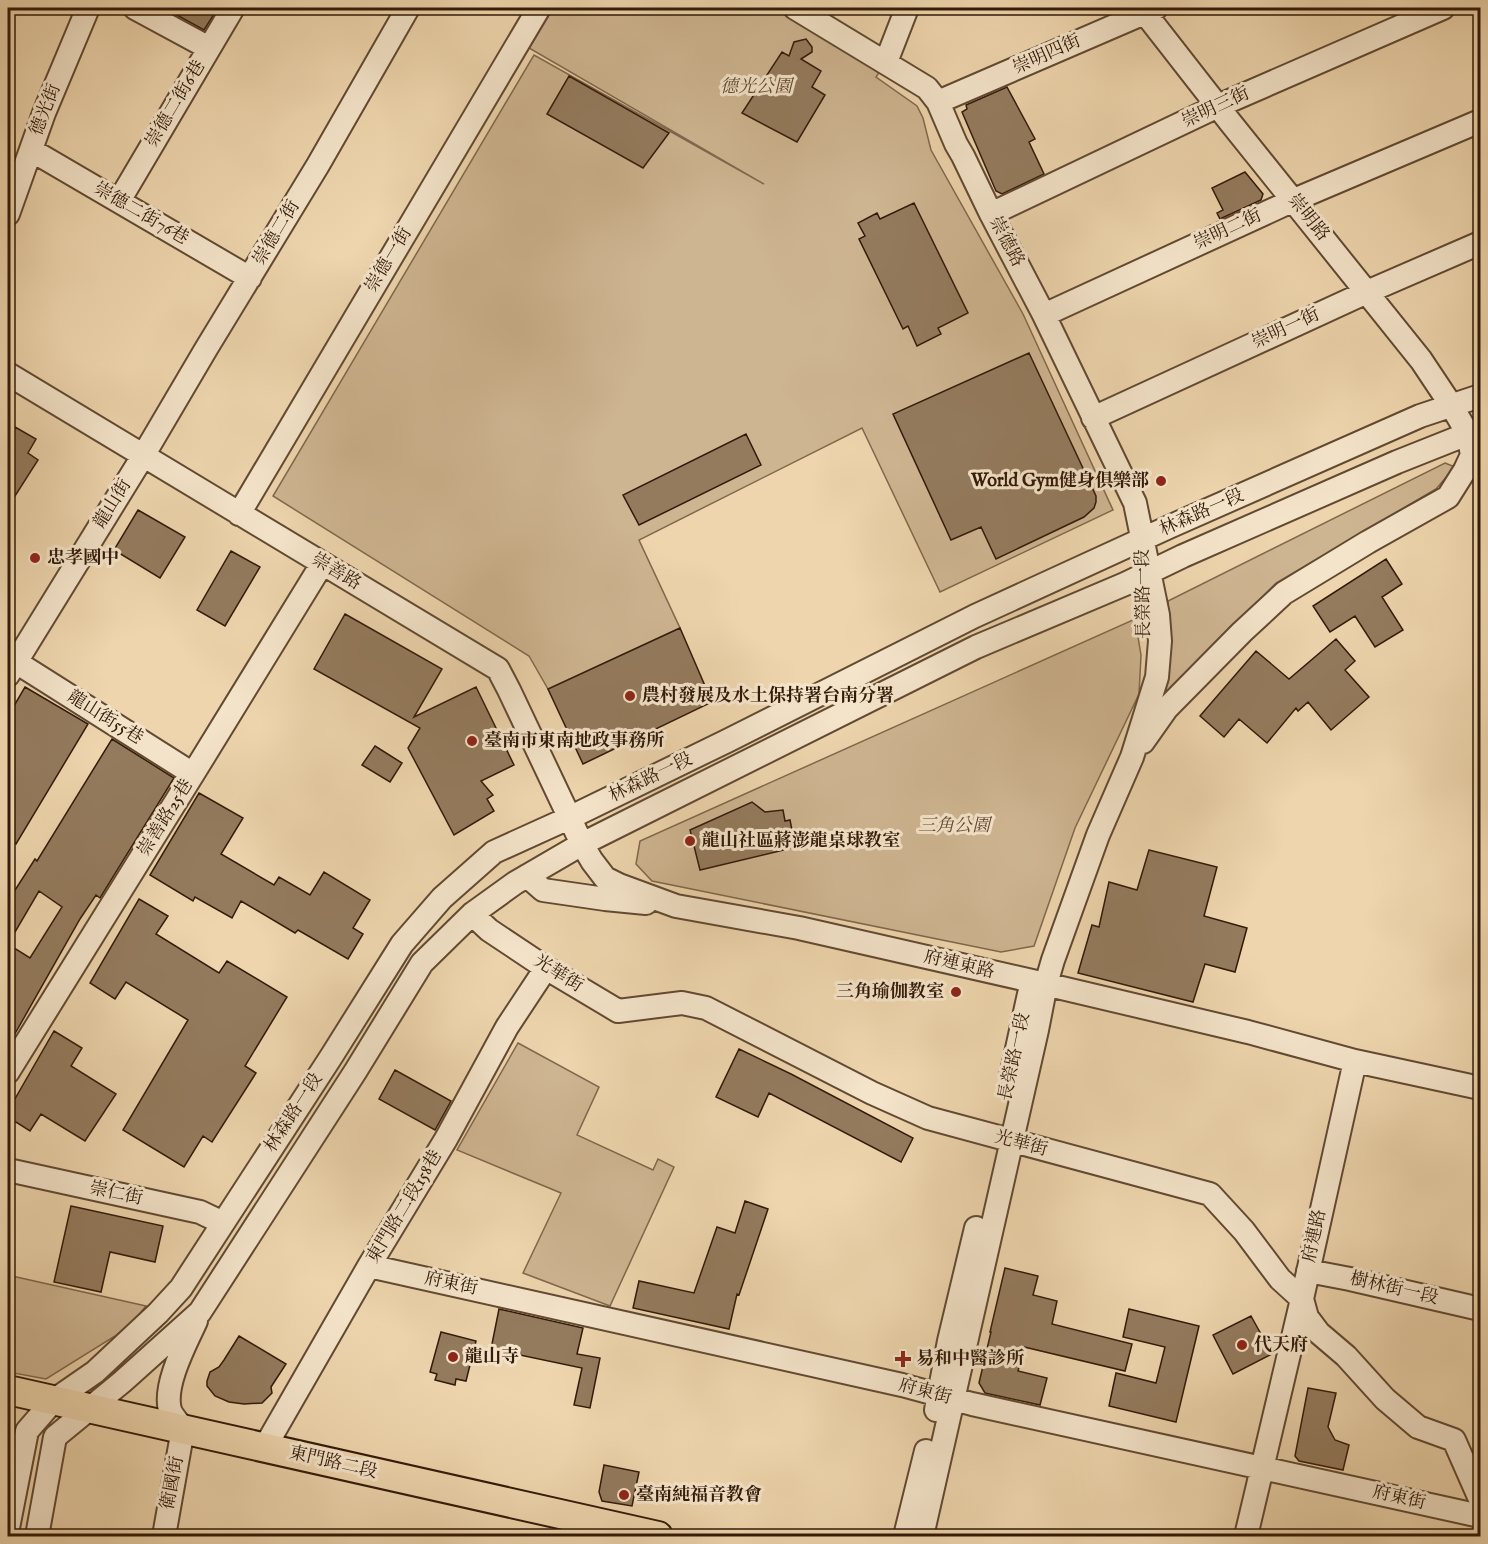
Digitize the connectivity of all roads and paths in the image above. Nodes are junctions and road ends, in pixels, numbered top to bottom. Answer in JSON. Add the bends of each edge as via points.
{"nodes":[{"id":1,"x":88,"y":8,"type":"edge"},
{"id":2,"x":135,"y":8,"type":"edge"},
{"id":3,"x":233,"y":8,"type":"edge"},
{"id":4,"x":539,"y":8,"type":"edge"},
{"id":5,"x":795,"y":8,"type":"edge"},
{"id":6,"x":907,"y":8,"type":"edge"},
{"id":7,"x":1443,"y":8,"type":"edge"},
{"id":8,"x":1147,"y":9,"type":"edge"},
{"id":9,"x":401,"y":10,"type":"edge"},
{"id":10,"x":209,"y":48,"type":"junction"},
{"id":11,"x":886,"y":62,"type":"junction"},
{"id":12,"x":938,"y":102,"type":"junction"},
{"id":13,"x":1218,"y":105,"type":"junction"},
{"id":14,"x":1480,"y":121,"type":"edge"},
{"id":15,"x":31,"y":150,"type":"junction"},
{"id":16,"x":1294,"y":200,"type":"junction"},
{"id":17,"x":119,"y":201,"type":"junction"},
{"id":18,"x":8,"y":213,"type":"edge"},
{"id":19,"x":991,"y":214,"type":"junction"},
{"id":20,"x":1480,"y":243,"type":"edge"},
{"id":21,"x":250,"y":278,"type":"junction"},
{"id":22,"x":1367,"y":292,"type":"junction"},
{"id":23,"x":1044,"y":315,"type":"junction"},
{"id":24,"x":8,"y":374,"type":"edge"},
{"id":25,"x":1480,"y":388,"type":"edge"},
{"id":26,"x":1480,"y":396,"type":"edge"},
{"id":27,"x":1451,"y":405,"type":"junction"},
{"id":28,"x":1093,"y":418,"type":"junction"},
{"id":29,"x":1476,"y":432,"type":"edge"},
{"id":30,"x":143,"y":456,"type":"junction"},
{"id":31,"x":239,"y":514,"type":"junction"},
{"id":32,"x":1143,"y":540,"type":"junction"},
{"id":33,"x":322,"y":564,"type":"junction"},
{"id":34,"x":1146,"y":574,"type":"junction"},
{"id":35,"x":12,"y":669,"type":"edge"},
{"id":36,"x":1132,"y":758,"type":"junction"},
{"id":37,"x":193,"y":774,"type":"junction"},
{"id":38,"x":569,"y":818,"type":"junction"},
{"id":39,"x":582,"y":844,"type":"junction"},
{"id":40,"x":527,"y":876,"type":"junction"},
{"id":41,"x":676,"y":906,"type":"junction"},
{"id":42,"x":472,"y":914,"type":"junction"},
{"id":43,"x":546,"y":968,"type":"junction"},
{"id":44,"x":1039,"y":982,"type":"junction"},
{"id":45,"x":1355,"y":1061,"type":"junction"},
{"id":46,"x":8,"y":1072,"type":"edge"},
{"id":47,"x":1480,"y":1088,"type":"edge"},
{"id":48,"x":1005,"y":1139,"type":"junction"},
{"id":49,"x":8,"y":1170,"type":"edge"},
{"id":50,"x":223,"y":1223,"type":"junction"},
{"id":51,"x":369,"y":1266,"type":"junction"},
{"id":52,"x":1308,"y":1271,"type":"junction"},
{"id":53,"x":1302,"y":1299,"type":"junction"},
{"id":54,"x":1480,"y":1309,"type":"edge"},
{"id":55,"x":200,"y":1312,"type":"junction"},
{"id":56,"x":8,"y":1390,"type":"edge"},
{"id":57,"x":946,"y":1398,"type":"junction"},
{"id":58,"x":53,"y":1401,"type":"junction"},
{"id":59,"x":90,"y":1408,"type":"junction"},
{"id":60,"x":183,"y":1429,"type":"junction"},
{"id":61,"x":265,"y":1447,"type":"junction"},
{"id":62,"x":1262,"y":1467,"type":"junction"},
{"id":63,"x":1480,"y":1501,"type":"edge"},
{"id":64,"x":8,"y":1528,"type":"edge"},
{"id":65,"x":37,"y":1536,"type":"edge"},
{"id":66,"x":164,"y":1536,"type":"edge"},
{"id":67,"x":658,"y":1536,"type":"edge"},
{"id":68,"x":905,"y":1536,"type":"edge"},
{"id":69,"x":922,"y":1536,"type":"edge"},
{"id":70,"x":1246,"y":1536,"type":"edge"}],
"edges":[{"from":1,"to":15,"type":"street","name":"德光街"},
{"from":2,"to":10,"type":"street"},
{"from":3,"to":10,"type":"street","name":"崇德二街6巷"},
{"from":4,"to":31,"type":"street","name":"崇德一街"},
{"from":5,"to":11,"type":"street","name":"崇德路"},
{"from":6,"to":11,"type":"street"},
{"from":7,"to":13,"type":"street","name":"崇明三街"},
{"from":8,"to":12,"type":"street","name":"崇明四街"},
{"from":8,"to":13,"type":"street","name":"崇明路"},
{"from":9,"to":21,"type":"street","name":"崇德二街","via":[[318,165]]},
{"from":10,"to":17,"type":"street","name":"崇德二街6巷"},
{"from":11,"to":12,"type":"street","name":"崇德路","via":[[927,88]]},
{"from":12,"to":19,"type":"street","name":"崇德路"},
{"from":13,"to":16,"type":"street","name":"崇明路"},
{"from":13,"to":19,"type":"street","name":"崇明三街"},
{"from":14,"to":16,"type":"street","name":"崇明二街"},
{"from":15,"to":17,"type":"street","name":"崇德二街76巷"},
{"from":15,"to":18,"type":"street","name":"德光街"},
{"from":16,"to":22,"type":"street","name":"崇明路"},
{"from":16,"to":23,"type":"street","name":"崇明二街"},
{"from":17,"to":21,"type":"street","name":"崇德二街76巷"},
{"from":19,"to":23,"type":"street","name":"崇德路"},
{"from":20,"to":22,"type":"street","name":"崇明一街"},
{"from":21,"to":30,"type":"street","name":"崇德二街"},
{"from":22,"to":27,"type":"street","name":"崇明路"},
{"from":22,"to":28,"type":"street","name":"崇明一街"},
{"from":23,"to":28,"type":"street","name":"崇德路"},
{"from":24,"to":30,"type":"street","name":"崇善路"},
{"from":25,"to":27,"type":"street","name":"林森路一段"},
{"from":26,"to":27,"type":"street","name":"林森路一段"},
{"from":27,"to":29,"type":"street","name":"崇明路"},
{"from":27,"to":32,"type":"street","name":"林森路一段"},
{"from":28,"to":32,"type":"street","name":"崇德路","via":[[1135,503]]},
{"from":29,"to":34,"type":"street","name":"林森路一段","via":[[1397,462]]},
{"from":29,"to":36,"type":"street","via":[[1472,455],[1448,497],[1284,593],[1167,708]]},
{"from":30,"to":31,"type":"street","name":"崇善路"},
{"from":30,"to":35,"type":"street","name":"龍山街"},
{"from":31,"to":33,"type":"street","name":"崇善路"},
{"from":32,"to":34,"type":"street","name":"長榮路一段"},
{"from":32,"to":38,"type":"street","name":"林森路一段","via":[[975,616]]},
{"from":33,"to":37,"type":"street","name":"崇善路25巷"},
{"from":33,"to":38,"type":"street","name":"崇善路","via":[[498,669]]},
{"from":34,"to":36,"type":"street","name":"長榮路一段","via":[[1158,615],[1160,641],[1157,677]]},
{"from":34,"to":39,"type":"street","name":"林森路一段","via":[[976,647]]},
{"from":34,"to":44,"type":"street","name":"長榮路一段","via":[[1143,695],[1083,835]]},
{"from":35,"to":37,"type":"street","name":"龍山街55巷"},
{"from":36,"to":44,"type":"street","name":"長榮路一段","via":[[1098,835],[1053,960]]},
{"from":37,"to":46,"type":"street","name":"崇善路25巷"},
{"from":38,"to":39,"type":"street","name":"崇善路"},
{"from":38,"to":50,"type":"street","name":"林森路一段","via":[[494,852],[442,898],[402,944]]},
{"from":39,"to":40,"type":"street","name":"林森路一段"},
{"from":39,"to":41,"type":"street","name":"府連東路","via":[[604,878]]},
{"from":40,"to":41,"type":"street","via":[[543,890]]},
{"from":40,"to":42,"type":"street","name":"林森路一段"},
{"from":41,"to":44,"type":"street","name":"府連東路","via":[[799,928]]},
{"from":42,"to":43,"type":"street","name":"光華街"},
{"from":42,"to":55,"type":"street","name":"林森路一段","via":[[423,963]]},
{"from":43,"to":48,"type":"street","name":"光華街","via":[[618,1011],[682,1003],[706,1008],[928,1118]]},
{"from":43,"to":51,"type":"street","name":"東門路二段158巷","via":[[507,1027]]},
{"from":44,"to":45,"type":"street","name":"府連東路"},
{"from":44,"to":48,"type":"street","name":"長榮路一段"},
{"from":45,"to":47,"type":"street"},
{"from":45,"to":52,"type":"street","name":"府連路"},
{"from":48,"to":53,"type":"street","name":"光華街","via":[[1210,1194],[1280,1279]]},
{"from":48,"to":57,"type":"street","name":"長榮路一段","via":[[949,1341]]},
{"from":49,"to":50,"type":"street","name":"崇仁街","via":[[200,1212]]},
{"from":50,"to":58,"type":"street","name":"林森路一段","via":[[181,1288],[158,1313],[95,1372]]},
{"from":51,"to":57,"type":"street","name":"府東街"},
{"from":51,"to":61,"type":"street","name":"東門路二段158巷"},
{"from":52,"to":53,"type":"street","name":"府連路"},
{"from":52,"to":54,"type":"street","name":"樹林街一段"},
{"from":53,"to":62,"type":"street","name":"府連路"},
{"from":53,"to":63,"type":"street","name":"光華街","via":[[1307,1317],[1319,1333],[1385,1399],[1418,1427],[1454,1440]]},
{"from":55,"to":59,"type":"street","name":"林森路一段"},
{"from":55,"to":60,"type":"street","via":[[170,1382],[170,1410]]},
{"from":56,"to":58,"type":"main road","name":"東門路二段"},
{"from":57,"to":62,"type":"street","name":"府東街"},
{"from":57,"to":68,"type":"street","name":"長榮路一段","via":[[933,1425]]},
{"from":57,"to":69,"type":"street","name":"長榮路一段"},
{"from":58,"to":59,"type":"main road","name":"東門路二段"},
{"from":58,"to":64,"type":"street","name":"林森路一段","via":[[27,1431]]},
{"from":59,"to":60,"type":"main road","name":"東門路二段"},
{"from":59,"to":65,"type":"street","name":"林森路一段","via":[[55,1437]]},
{"from":60,"to":61,"type":"main road","name":"東門路二段"},
{"from":60,"to":66,"type":"street","name":"衛國街"},
{"from":61,"to":67,"type":"main road","name":"東門路二段"},
{"from":62,"to":63,"type":"street","name":"府東街"},
{"from":62,"to":70,"type":"street","name":"府連路"}]}
